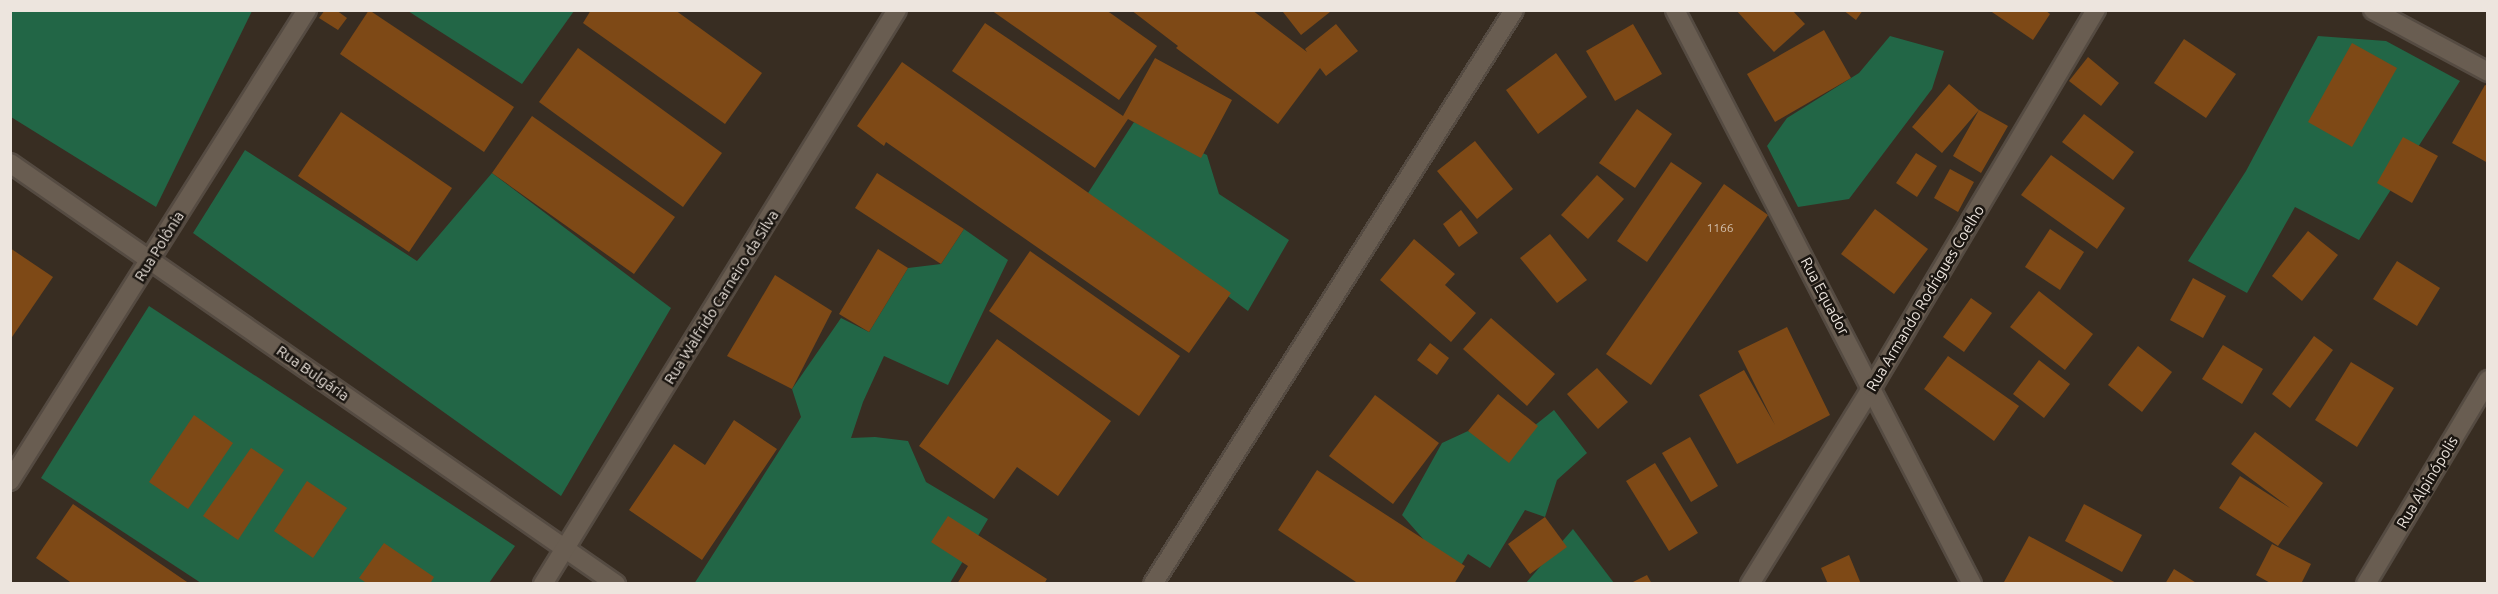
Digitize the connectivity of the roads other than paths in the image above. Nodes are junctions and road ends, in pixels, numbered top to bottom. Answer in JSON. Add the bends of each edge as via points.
{"nodes":[{"id":1,"x":307,"y":10,"type":"edge"},
{"id":2,"x":897,"y":10,"type":"edge"},
{"id":3,"x":1514,"y":10,"type":"edge"},
{"id":4,"x":1675,"y":10,"type":"edge"},
{"id":5,"x":2096,"y":10,"type":"edge"},
{"id":6,"x":2373,"y":10,"type":"edge"},
{"id":7,"x":2487,"y":72,"type":"edge"},
{"id":8,"x":10,"y":163,"type":"edge"},
{"id":9,"x":150,"y":260,"type":"junction"},
{"id":10,"x":2487,"y":380,"type":"edge"},
{"id":11,"x":1872,"y":387,"type":"junction"},
{"id":12,"x":10,"y":481,"type":"edge"},
{"id":13,"x":566,"y":548,"type":"junction"},
{"id":14,"x":543,"y":584,"type":"edge"},
{"id":15,"x":616,"y":584,"type":"edge"},
{"id":16,"x":1152,"y":584,"type":"edge"},
{"id":17,"x":1750,"y":584,"type":"edge"},
{"id":18,"x":1972,"y":584,"type":"edge"},
{"id":19,"x":2366,"y":584,"type":"edge"}],
"edges":[{"from":1,"to":9,"type":"street","name":"Rua Polônia"},
{"from":2,"to":13,"type":"street","name":"Rua Walfrido Carneiro da Silva"},
{"from":3,"to":16,"type":"street"},
{"from":4,"to":11,"type":"street","name":"Rua Equador"},
{"from":5,"to":11,"type":"street","name":"Rua Armando Rodrigues Coelho"},
{"from":6,"to":7,"type":"street"},
{"from":8,"to":9,"type":"street","name":"Rua Bulgária"},
{"from":9,"to":12,"type":"street","name":"Rua Polônia"},
{"from":9,"to":13,"type":"street","name":"Rua Bulgária"},
{"from":10,"to":19,"type":"street","name":"Rua Alpinópolis"},
{"from":11,"to":17,"type":"street","name":"Rua Armando Rodrigues Coelho"},
{"from":11,"to":18,"type":"street","name":"Rua Equador"},
{"from":13,"to":14,"type":"street","name":"Rua Walfrido Carneiro da Silva"},
{"from":13,"to":15,"type":"street","name":"Rua Bulgária"}]}
